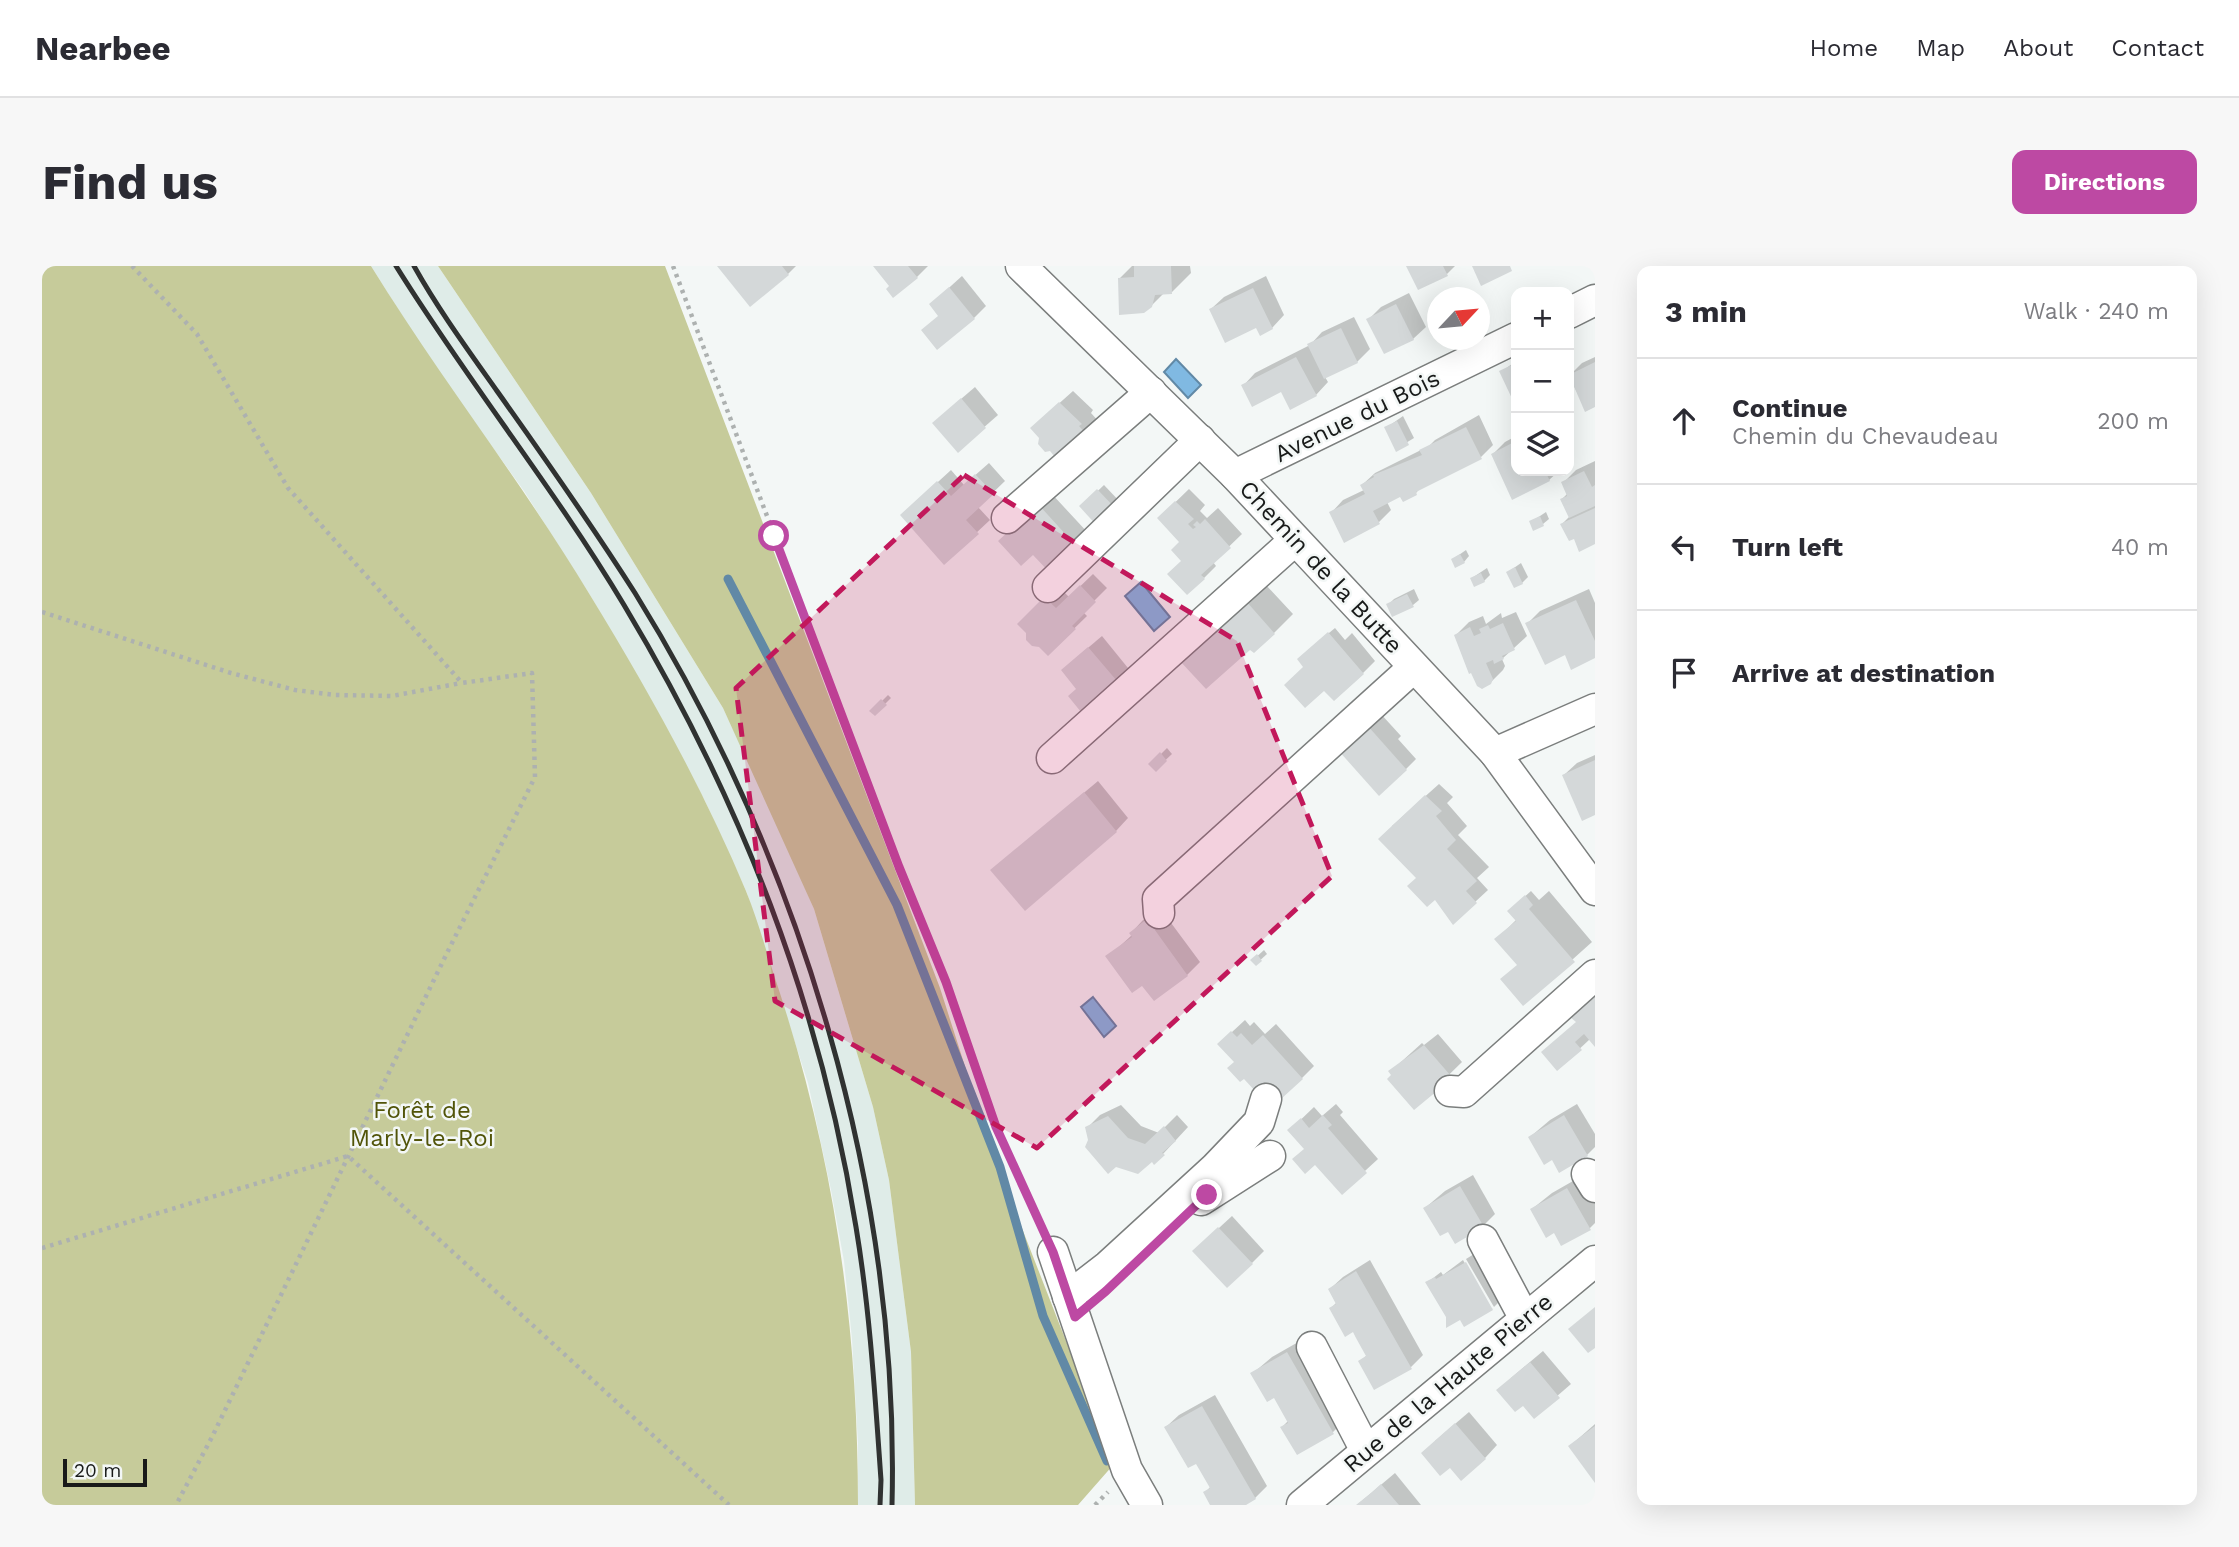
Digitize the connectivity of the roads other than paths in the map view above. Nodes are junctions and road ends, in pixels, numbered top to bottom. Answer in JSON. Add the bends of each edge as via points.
{"nodes":[{"id":1,"x":1021,"y":266,"type":"edge"},
{"id":2,"x":1595,"y":300,"type":"edge"},
{"id":3,"x":1574,"y":310,"type":"edge"},
{"id":4,"x":1511,"y":340,"type":"edge"},
{"id":5,"x":1151,"y":392,"type":"junction"},
{"id":6,"x":1200,"y":440,"type":"junction"},
{"id":7,"x":1235,"y":475,"type":"junction"},
{"id":8,"x":1007,"y":518,"type":"dead end"},
{"id":9,"x":1293,"y":537,"type":"junction"},
{"id":10,"x":1048,"y":587,"type":"dead end"},
{"id":11,"x":1151,"y":657,"type":"dead end"},
{"id":12,"x":1414,"y":667,"type":"junction"},
{"id":13,"x":1595,"y":709,"type":"edge"},
{"id":14,"x":1495,"y":754,"type":"junction"},
{"id":15,"x":1052,"y":758,"type":"dead end"},
{"id":16,"x":1595,"y":890,"type":"edge"},
{"id":17,"x":1159,"y":914,"type":"dead end"},
{"id":18,"x":1595,"y":975,"type":"edge"},
{"id":19,"x":1450,"y":1091,"type":"dead end"},
{"id":20,"x":1266,"y":1098,"type":"dead end"},
{"id":21,"x":1270,"y":1156,"type":"dead end"},
{"id":22,"x":1483,"y":1240,"type":"dead end"},
{"id":23,"x":1053,"y":1252,"type":"road end"},
{"id":24,"x":1595,"y":1261,"type":"edge"},
{"id":25,"x":1071,"y":1307,"type":"junction"},
{"id":26,"x":1525,"y":1319,"type":"junction"},
{"id":27,"x":1312,"y":1347,"type":"dead end"},
{"id":28,"x":1366,"y":1451,"type":"junction"},
{"id":29,"x":1147,"y":1505,"type":"edge"},
{"id":30,"x":1302,"y":1505,"type":"edge"}],
"edges":[{"from":1,"to":5,"type":"street","name":"Chemin de la Butte"},
{"from":2,"to":3,"type":"street"},
{"from":4,"to":7,"type":"street","name":"Avenue du Bois"},
{"from":5,"to":6,"type":"street","name":"Chemin de la Butte"},
{"from":5,"to":8,"type":"street"},
{"from":6,"to":7,"type":"street","name":"Chemin de la Butte"},
{"from":6,"to":10,"type":"street"},
{"from":7,"to":9,"type":"street","name":"Chemin de la Butte"},
{"from":9,"to":11,"type":"street"},
{"from":9,"to":12,"type":"street","name":"Chemin de la Butte"},
{"from":9,"to":15,"type":"street"},
{"from":12,"to":14,"type":"street","name":"Chemin de la Butte"},
{"from":12,"to":17,"type":"street","via":[[1158,899]]},
{"from":13,"to":14,"type":"street"},
{"from":14,"to":16,"type":"street","name":"Chemin de la Butte"},
{"from":18,"to":19,"type":"street","via":[[1464,1091]]},
{"from":20,"to":25,"type":"street","via":[[1259,1122]]},
{"from":21,"to":25,"type":"street","via":[[1207,1195],[1106,1291]]},
{"from":22,"to":26,"type":"street"},
{"from":23,"to":25,"type":"street"},
{"from":24,"to":26,"type":"street","name":"Rue de la Haute Pierre"},
{"from":25,"to":29,"type":"street","via":[[1127,1470]]},
{"from":26,"to":28,"type":"street","name":"Rue de la Haute Pierre"},
{"from":27,"to":28,"type":"street"},
{"from":28,"to":30,"type":"street","name":"Rue de la Haute Pierre"}]}
